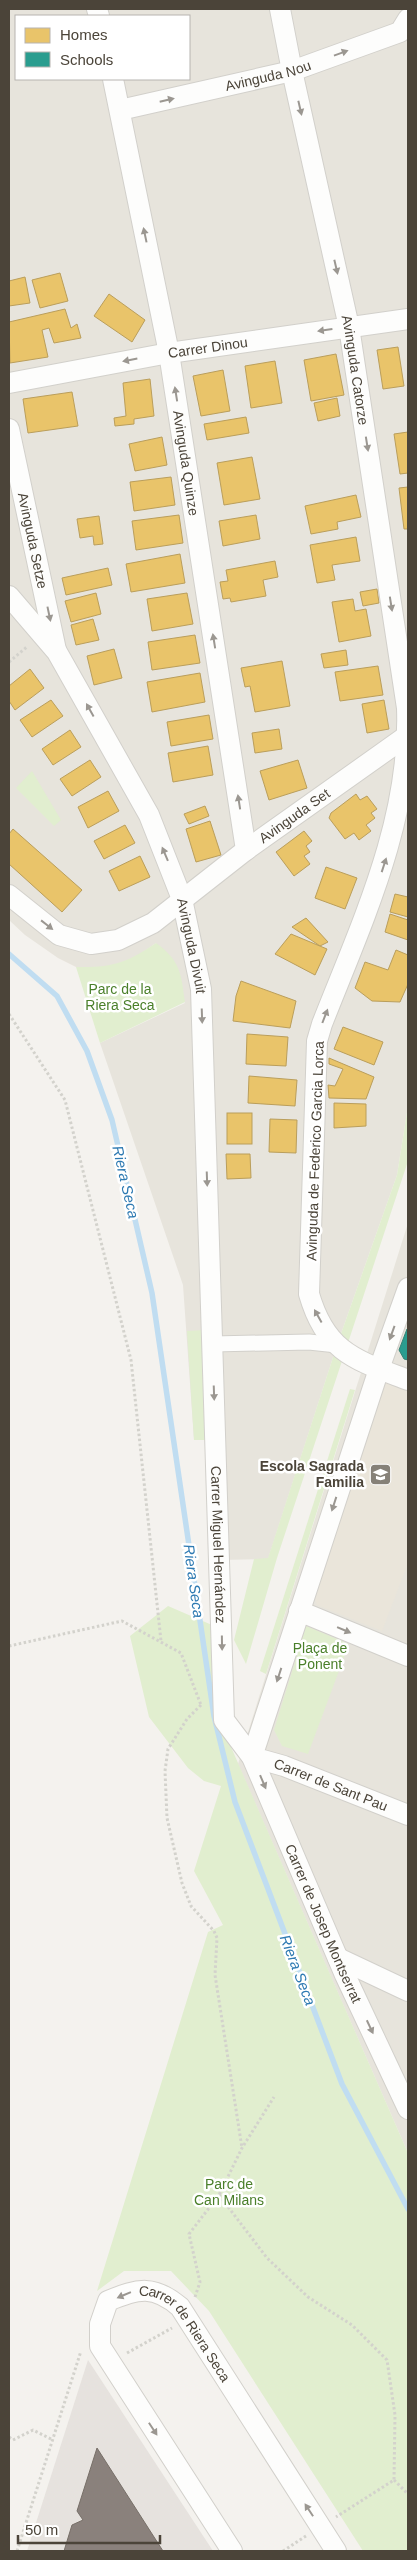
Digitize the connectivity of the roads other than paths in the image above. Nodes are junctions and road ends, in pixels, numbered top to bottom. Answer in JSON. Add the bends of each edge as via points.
{"nodes":[{"id":1,"x":280,"y":9,"type":"edge"},
{"id":2,"x":408,"y":19,"type":"edge"},
{"id":3,"x":292,"y":72,"type":"junction"},
{"id":4,"x":113,"y":80,"type":"edge"},
{"id":5,"x":120,"y":110,"type":"junction"},
{"id":6,"x":408,"y":319,"type":"edge"},
{"id":7,"x":349,"y":326,"type":"junction"},
{"id":8,"x":170,"y":353,"type":"junction"},
{"id":9,"x":9,"y":383,"type":"edge"},
{"id":10,"x":9,"y":429,"type":"edge"},
{"id":11,"x":9,"y":596,"type":"edge"},
{"id":12,"x":57,"y":652,"type":"junction"},
{"id":13,"x":408,"y":735,"type":"edge"},
{"id":14,"x":246,"y":850,"type":"junction"},
{"id":15,"x":9,"y":895,"type":"edge"},
{"id":16,"x":182,"y":900,"type":"junction"},
{"id":17,"x":408,"y":1288,"type":"edge"},
{"id":18,"x":213,"y":1344,"type":"junction"},
{"id":19,"x":337,"y":1345,"type":"junction"},
{"id":20,"x":379,"y":1368,"type":"junction"},
{"id":21,"x":408,"y":1380,"type":"edge"},
{"id":22,"x":300,"y":1611,"type":"junction"},
{"id":23,"x":408,"y":1656,"type":"edge"},
{"id":24,"x":238,"y":1740,"type":"joint"},
{"id":25,"x":252,"y":1757,"type":"junction"},
{"id":26,"x":408,"y":1815,"type":"edge"},
{"id":27,"x":338,"y":1958,"type":"junction"},
{"id":28,"x":408,"y":1990,"type":"edge"},
{"id":29,"x":408,"y":2109,"type":"edge"},
{"id":30,"x":232,"y":2551,"type":"edge"},
{"id":31,"x":336,"y":2551,"type":"edge"}],
"edges":[{"from":1,"to":3,"type":"street","name":"Avinguda Catorze"},
{"from":3,"to":2,"type":"street","name":"Avinguda Nou","one_way":true,"via":[[400,32]]},
{"from":5,"to":3,"type":"street","name":"Avinguda Nou","one_way":true},
{"from":3,"to":7,"type":"street","name":"Avinguda Catorze","one_way":true},
{"from":4,"to":5,"type":"street","name":"Avinguda Quinze"},
{"from":8,"to":5,"type":"street","name":"Avinguda Quinze","one_way":true},
{"from":6,"to":7,"type":"street","name":"Carrer Dinou"},
{"from":7,"to":8,"type":"street","name":"Carrer Dinou","one_way":true},
{"from":7,"to":13,"type":"street","name":"Avinguda Catorze","one_way":true},
{"from":8,"to":9,"type":"street","name":"Carrer Dinou","one_way":true},
{"from":14,"to":8,"type":"street","name":"Avinguda Quinze","one_way":true},
{"from":10,"to":12,"type":"street","name":"Avinguda Setze","one_way":true},
{"from":11,"to":12,"type":"street","name":"Avinguda Divuit"},
{"from":16,"to":12,"type":"street","name":"Avinguda Divuit","one_way":true,"via":[[149,815]]},
{"from":13,"to":14,"type":"street","name":"Avinguda Set"},
{"from":19,"to":13,"type":"street","name":"Avinguda de Federico Garcia Lorca","one_way":true,"via":[[315,1313],[310,1294],[317,1040],[384,866]]},
{"from":14,"to":16,"type":"street","name":"Avinguda Set"},
{"from":15,"to":16,"type":"street","name":"Avinguda Set","one_way":true,"via":[[59,935],[91,944],[118,940],[152,923]]},
{"from":16,"to":18,"type":"street","name":"Avinguda Divuit","one_way":true,"via":[[201,990]]},
{"from":17,"to":20,"type":"street","one_way":true},
{"from":18,"to":19,"type":"street","via":[[308,1342]]},
{"from":18,"to":24,"type":"street","name":"Carrer Miguel Hernández","one_way":true,"via":[[224,1720]]},
{"from":19,"to":20,"type":"street","name":"Avinguda de Federico Garcia Lorca","via":[[351,1357]]},
{"from":20,"to":21,"type":"street","name":"Avinguda de Federico Garcia Lorca"},
{"from":20,"to":22,"type":"street","one_way":true},
{"from":22,"to":23,"type":"street","one_way":true},
{"from":22,"to":25,"type":"street","one_way":true},
{"from":24,"to":25,"type":"street","name":"Carrer de Josep Montserrat"},
{"from":25,"to":26,"type":"street","name":"Carrer de Sant Pau","via":[[284,1766]]},
{"from":25,"to":27,"type":"street","name":"Carrer de Josep Montserrat","one_way":true},
{"from":27,"to":28,"type":"street"},
{"from":27,"to":29,"type":"street","name":"Carrer de Josep Montserrat","one_way":true},
{"from":31,"to":30,"type":"street","name":"Carrer de Riera Seca","one_way":true,"via":[[180,2308],[163,2293],[132,2291],[108,2301],[100,2324],[100,2346]]}]}
